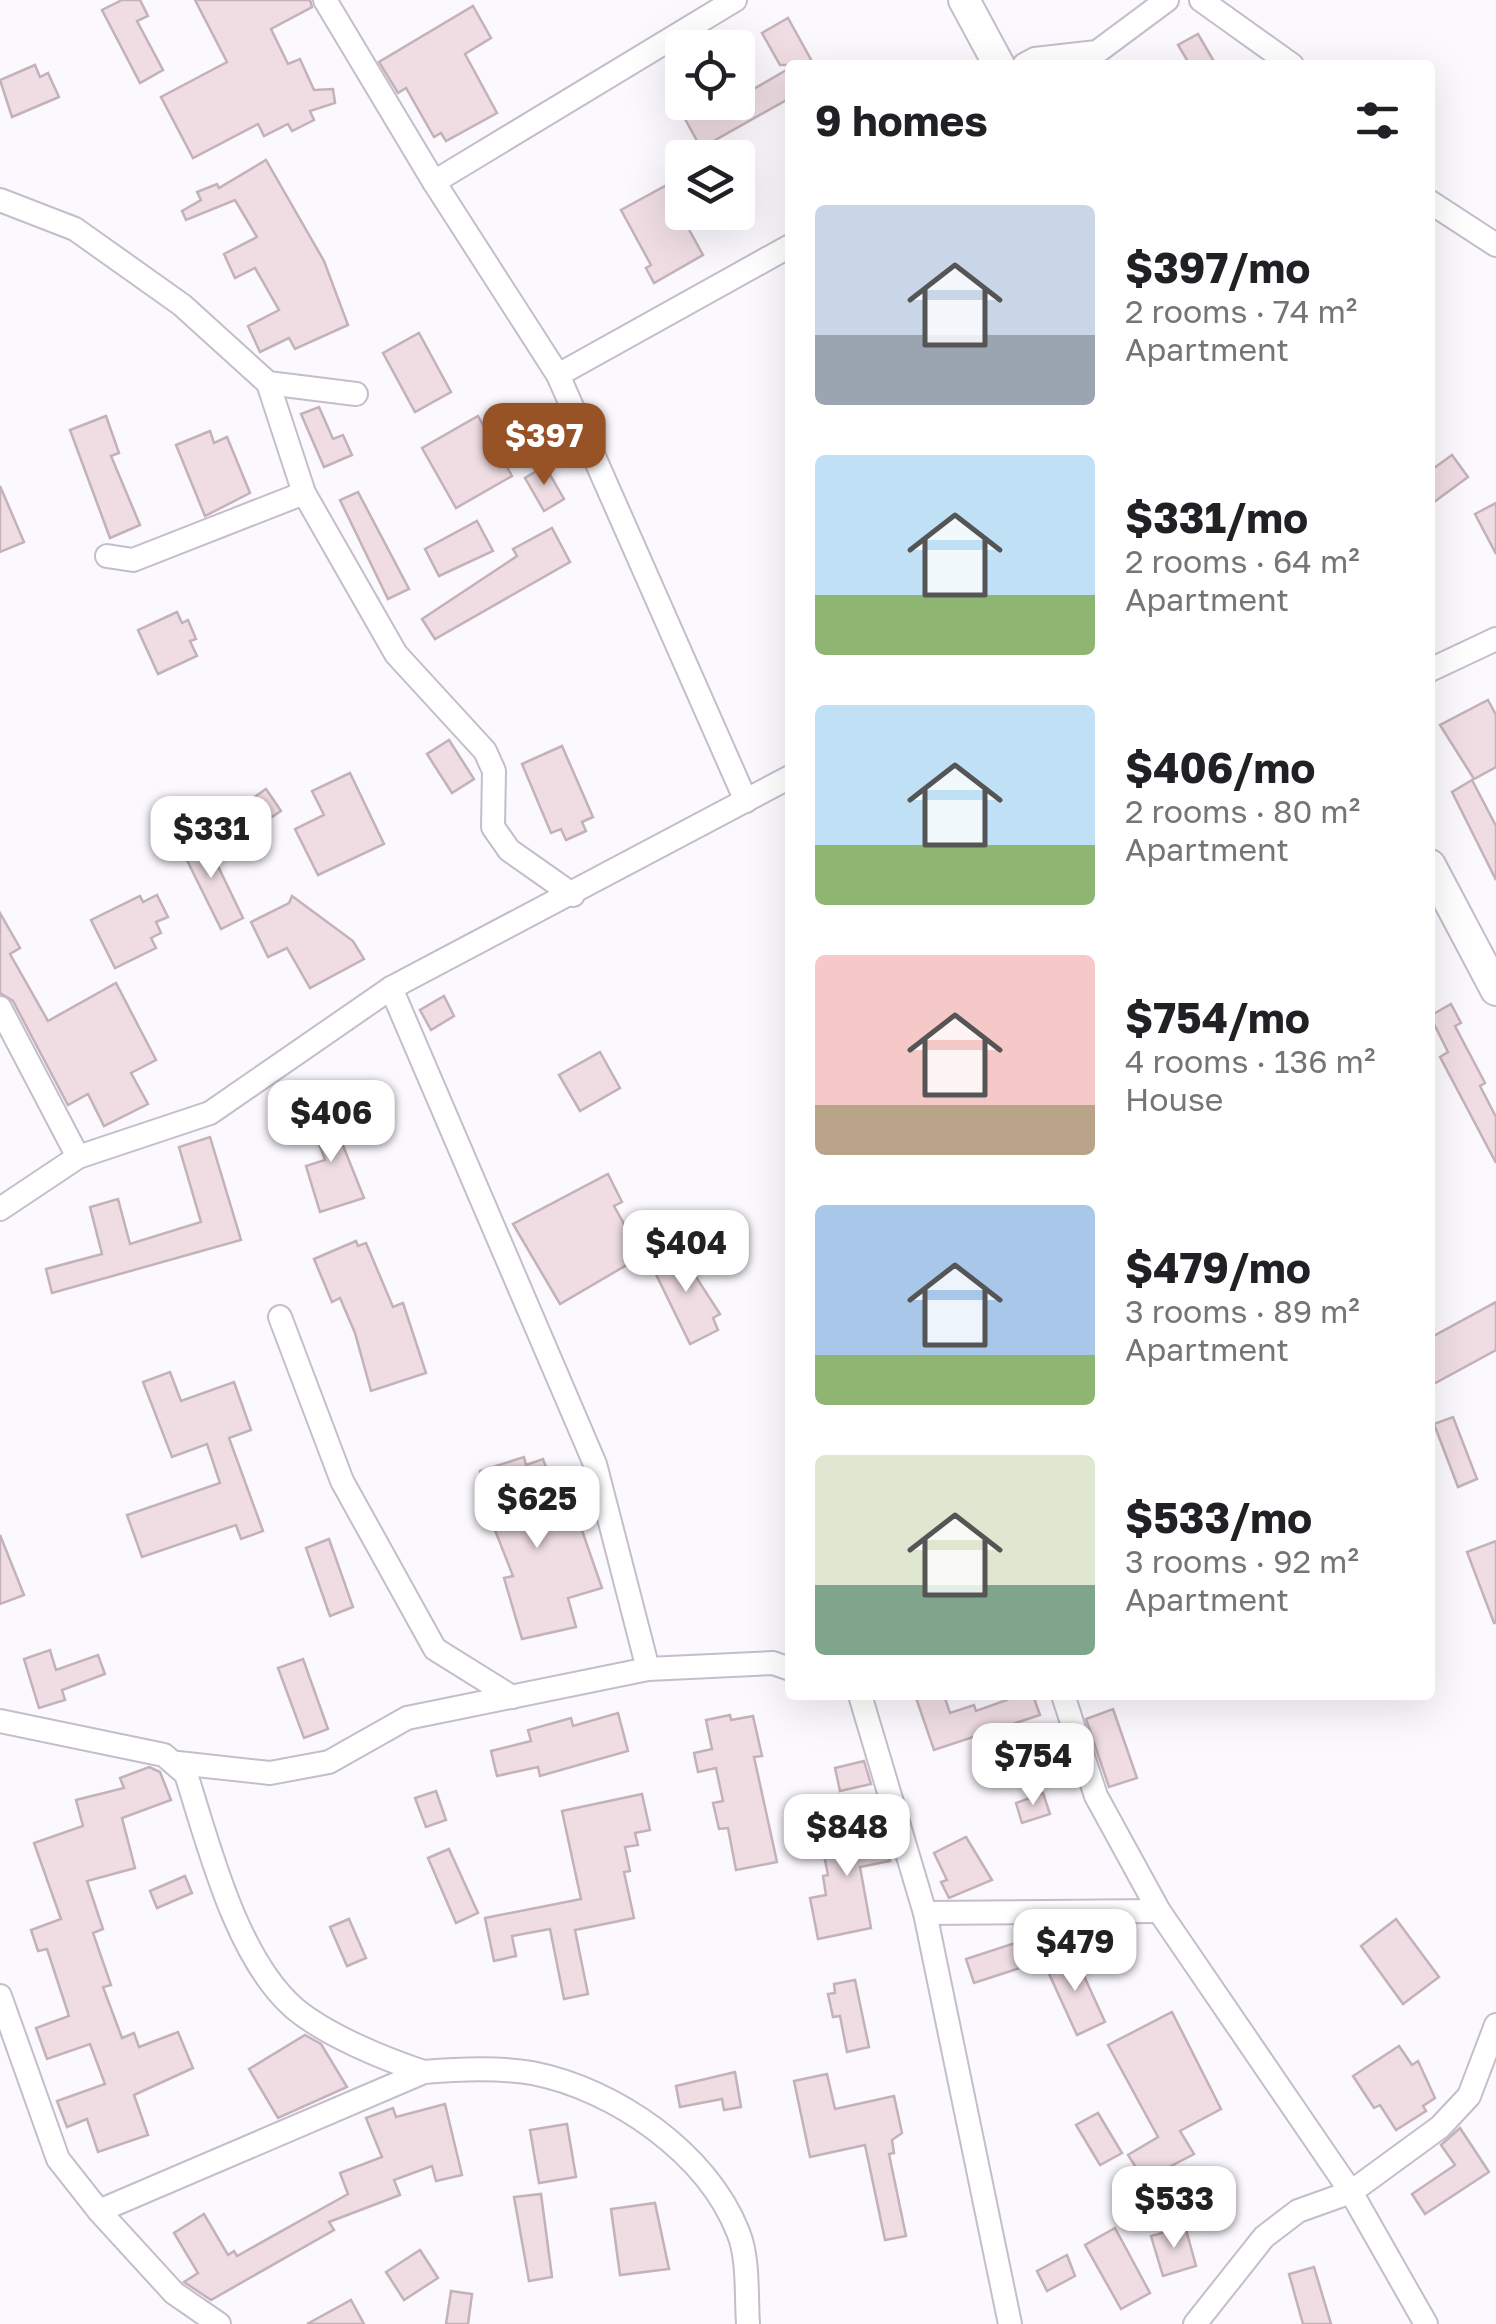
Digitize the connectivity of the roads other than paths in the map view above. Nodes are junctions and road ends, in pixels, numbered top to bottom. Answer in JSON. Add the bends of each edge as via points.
{"nodes":[{"id":1,"x":325,"y":0,"type":"edge"},
{"id":2,"x":735,"y":0,"type":"edge"},
{"id":3,"x":964,"y":0,"type":"edge"},
{"id":4,"x":1166,"y":0,"type":"edge"},
{"id":5,"x":1200,"y":0,"type":"edge"},
{"id":6,"x":997,"y":60,"type":"edge"},
{"id":7,"x":1032,"y":60,"type":"edge"},
{"id":8,"x":1285,"y":60,"type":"edge"},
{"id":9,"x":434,"y":182,"type":"junction"},
{"id":10,"x":0,"y":200,"type":"edge"},
{"id":11,"x":1435,"y":205,"type":"edge"},
{"id":12,"x":1496,"y":244,"type":"edge"},
{"id":13,"x":785,"y":249,"type":"edge"},
{"id":14,"x":558,"y":375,"type":"junction"},
{"id":15,"x":268,"y":383,"type":"junction"},
{"id":16,"x":356,"y":394,"type":"dead end"},
{"id":17,"x":304,"y":493,"type":"junction"},
{"id":18,"x":107,"y":556,"type":"dead end"},
{"id":19,"x":1496,"y":639,"type":"edge"},
{"id":20,"x":1435,"y":668,"type":"edge"},
{"id":21,"x":785,"y":780,"type":"edge"},
{"id":22,"x":746,"y":801,"type":"junction"},
{"id":23,"x":1435,"y":874,"type":"edge"},
{"id":24,"x":573,"y":895,"type":"junction"},
{"id":25,"x":390,"y":988,"type":"junction"},
{"id":26,"x":1496,"y":990,"type":"edge"},
{"id":27,"x":0,"y":1008,"type":"edge"},
{"id":28,"x":78,"y":1157,"type":"junction"},
{"id":29,"x":0,"y":1209,"type":"edge"},
{"id":30,"x":280,"y":1318,"type":"dead end"},
{"id":31,"x":785,"y":1667,"type":"edge"},
{"id":32,"x":648,"y":1669,"type":"junction"},
{"id":33,"x":512,"y":1696,"type":"junction"},
{"id":34,"x":861,"y":1700,"type":"edge"},
{"id":35,"x":1065,"y":1700,"type":"edge"},
{"id":36,"x":0,"y":1720,"type":"edge"},
{"id":37,"x":178,"y":1763,"type":"junction"},
{"id":38,"x":1159,"y":1911,"type":"junction"},
{"id":39,"x":925,"y":1913,"type":"junction"},
{"id":40,"x":0,"y":1996,"type":"edge"},
{"id":41,"x":1496,"y":2025,"type":"edge"},
{"id":42,"x":424,"y":2072,"type":"junction"},
{"id":43,"x":1351,"y":2192,"type":"junction"},
{"id":44,"x":99,"y":2211,"type":"junction"},
{"id":45,"x":218,"y":2324,"type":"edge"},
{"id":46,"x":748,"y":2324,"type":"edge"},
{"id":47,"x":1010,"y":2324,"type":"edge"},
{"id":48,"x":1196,"y":2324,"type":"edge"},
{"id":49,"x":1426,"y":2324,"type":"edge"}],
"edges":[{"from":1,"to":9,"type":"street"},
{"from":2,"to":9,"type":"street"},
{"from":3,"to":6,"type":"main road"},
{"from":4,"to":7,"type":"street","via":[[1097,52]]},
{"from":5,"to":8,"type":"street"},
{"from":9,"to":14,"type":"street"},
{"from":10,"to":15,"type":"street","via":[[75,228],[182,305]]},
{"from":11,"to":12,"type":"street"},
{"from":13,"to":14,"type":"street"},
{"from":14,"to":22,"type":"street"},
{"from":15,"to":16,"type":"street"},
{"from":15,"to":17,"type":"street"},
{"from":17,"to":18,"type":"street","via":[[133,560]]},
{"from":17,"to":24,"type":"street","via":[[396,654],[485,750],[494,771],[493,827],[509,850]]},
{"from":19,"to":20,"type":"street"},
{"from":21,"to":22,"type":"street"},
{"from":22,"to":24,"type":"street"},
{"from":23,"to":26,"type":"main road"},
{"from":24,"to":25,"type":"street"},
{"from":25,"to":28,"type":"street","via":[[210,1112]]},
{"from":25,"to":32,"type":"street","via":[[595,1464]]},
{"from":27,"to":28,"type":"street"},
{"from":28,"to":29,"type":"street"},
{"from":30,"to":33,"type":"street","via":[[342,1481],[435,1649]]},
{"from":31,"to":32,"type":"street"},
{"from":32,"to":33,"type":"street"},
{"from":33,"to":37,"type":"street","via":[[408,1718],[328,1762],[270,1773]]},
{"from":34,"to":39,"type":"street"},
{"from":35,"to":38,"type":"street","via":[[1096,1796]]},
{"from":36,"to":37,"type":"street"},
{"from":37,"to":42,"type":"street","via":[[220,1880],[273,1983],[295,2009],[384,2059]]},
{"from":38,"to":39,"type":"street"},
{"from":38,"to":43,"type":"street"},
{"from":39,"to":47,"type":"street"},
{"from":40,"to":44,"type":"street","via":[[58,2159]]},
{"from":41,"to":43,"type":"street","via":[[1468,2096],[1440,2127]]},
{"from":42,"to":44,"type":"street"},
{"from":42,"to":46,"type":"street","via":[[532,2073],[594,2093],[658,2133],[717,2187],[740,2236]]},
{"from":43,"to":48,"type":"street","via":[[1298,2211],[1264,2237]]},
{"from":43,"to":49,"type":"street"},
{"from":44,"to":45,"type":"street","via":[[174,2292]]}]}
